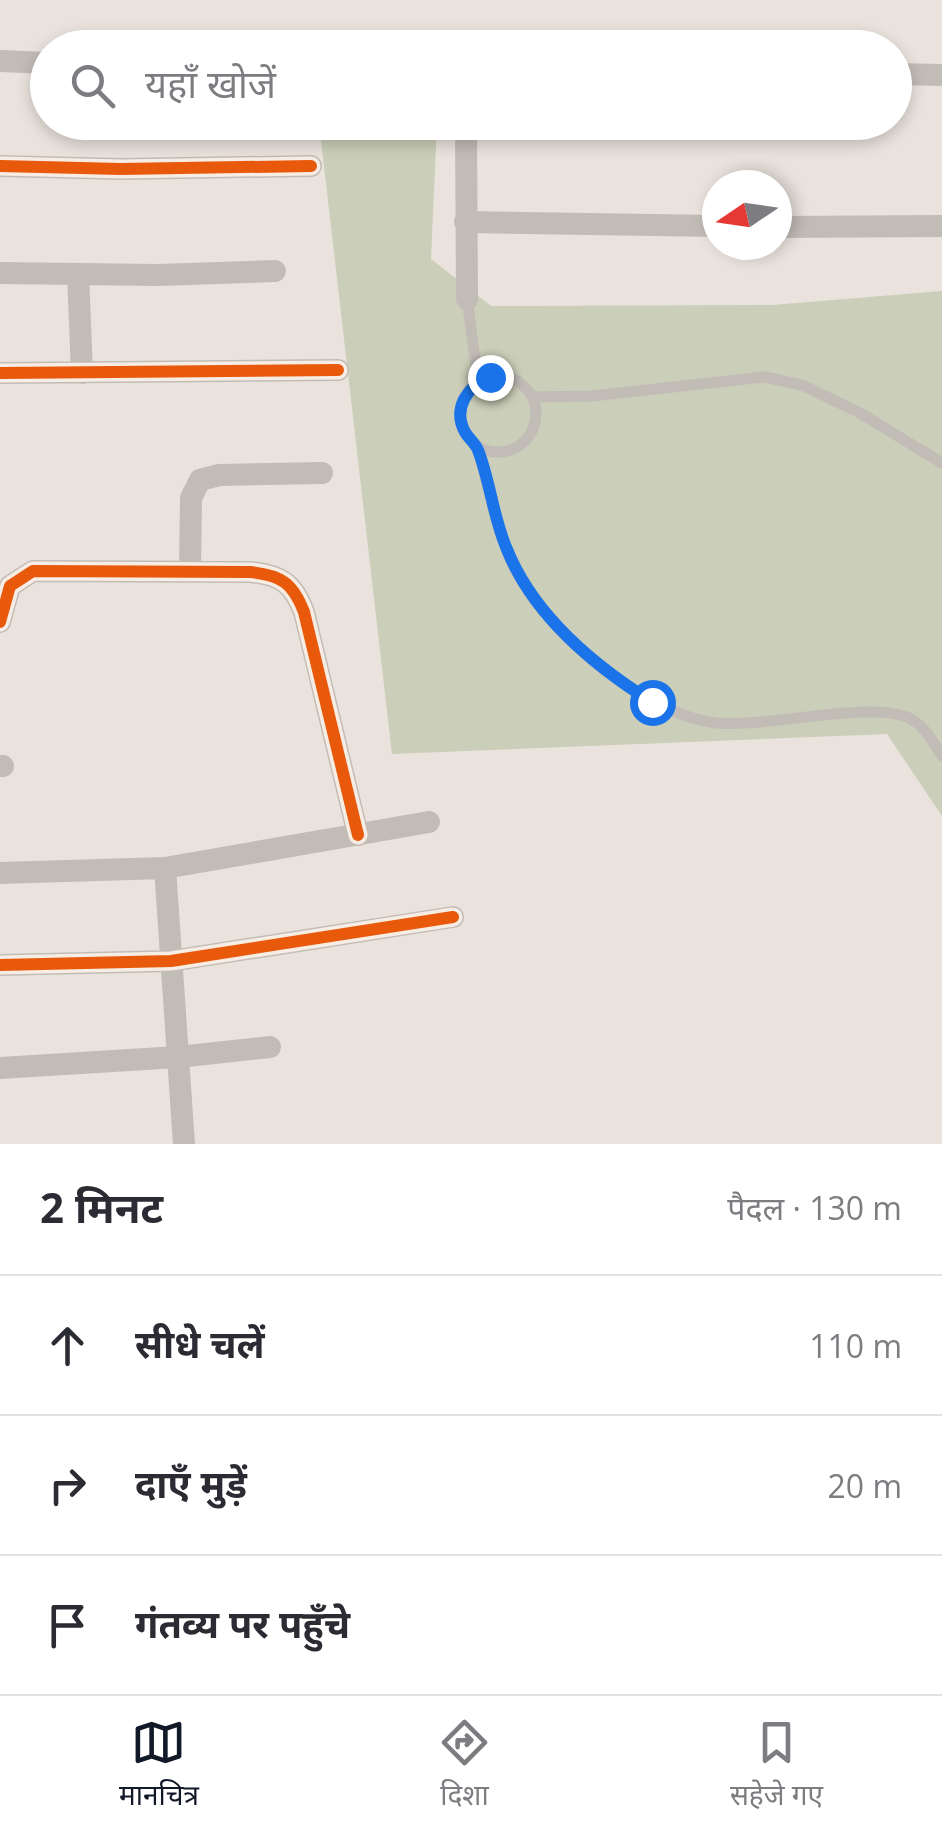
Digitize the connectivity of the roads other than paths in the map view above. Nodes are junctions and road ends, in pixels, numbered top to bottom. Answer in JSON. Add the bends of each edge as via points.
{"nodes":[{"id":1,"x":0,"y":61,"type":"edge"},
{"id":2,"x":30,"y":62,"type":"edge"},
{"id":3,"x":912,"y":74,"type":"edge"},
{"id":4,"x":942,"y":74,"type":"edge"},
{"id":5,"x":0,"y":76,"type":"edge"},
{"id":6,"x":30,"y":76,"type":"edge"},
{"id":7,"x":466,"y":140,"type":"edge"},
{"id":8,"x":0,"y":166,"type":"edge"},
{"id":9,"x":311,"y":166,"type":"dead end"},
{"id":10,"x":465,"y":222,"type":"junction"},
{"id":11,"x":702,"y":226,"type":"edge"},
{"id":12,"x":942,"y":226,"type":"edge"},
{"id":13,"x":792,"y":227,"type":"edge"},
{"id":14,"x":276,"y":271,"type":"dead end"},
{"id":15,"x":0,"y":274,"type":"edge"},
{"id":16,"x":78,"y":274,"type":"junction"},
{"id":17,"x":467,"y":299,"type":"joint"},
{"id":18,"x":338,"y":370,"type":"dead end"},
{"id":19,"x":0,"y":373,"type":"edge"},
{"id":20,"x":82,"y":373,"type":"junction"},
{"id":21,"x":478,"y":382,"type":"junction"},
{"id":22,"x":532,"y":398,"type":"junction"},
{"id":23,"x":477,"y":445,"type":"junction"},
{"id":24,"x":942,"y":463,"type":"edge"},
{"id":25,"x":322,"y":473,"type":"dead end"},
{"id":26,"x":190,"y":571,"type":"junction"},
{"id":27,"x":0,"y":622,"type":"edge"},
{"id":28,"x":942,"y":756,"type":"edge"},
{"id":29,"x":429,"y":822,"type":"dead end"},
{"id":30,"x":358,"y":835,"type":"junction"},
{"id":31,"x":165,"y":868,"type":"junction"},
{"id":32,"x":0,"y":872,"type":"edge"},
{"id":33,"x":453,"y":917,"type":"dead end"},
{"id":34,"x":171,"y":961,"type":"junction"},
{"id":35,"x":0,"y":965,"type":"edge"},
{"id":36,"x":270,"y":1047,"type":"dead end"},
{"id":37,"x":178,"y":1057,"type":"junction"},
{"id":38,"x":0,"y":1068,"type":"edge"},
{"id":39,"x":184,"y":1144,"type":"edge"}],
"edges":[{"from":1,"to":2,"type":"street"},
{"from":3,"to":4,"type":"street"},
{"from":5,"to":6,"type":"street"},
{"from":7,"to":10,"type":"street"},
{"from":8,"to":9,"type":"street"},
{"from":10,"to":11,"type":"street"},
{"from":10,"to":17,"type":"street"},
{"from":12,"to":13,"type":"street"},
{"from":14,"to":16,"type":"street"},
{"from":15,"to":16,"type":"street"},
{"from":16,"to":20,"type":"street"},
{"from":17,"to":21,"type":"lane"},
{"from":18,"to":20,"type":"street"},
{"from":19,"to":20,"type":"street"},
{"from":21,"to":22,"type":"lane","via":[[502,376]]},
{"from":21,"to":23,"type":"lane","via":[[460,413]]},
{"from":22,"to":23,"type":"lane","via":[[535,422],[523,443],[500,452]]},
{"from":22,"to":24,"type":"lane","via":[[764,377],[802,385],[860,413]]},
{"from":23,"to":28,"type":"lane","via":[[520,578],[610,676],[652,702],[715,722],[906,716]]},
{"from":25,"to":26,"type":"street","via":[[200,480],[192,498]]},
{"from":26,"to":27,"type":"street","via":[[33,571],[10,586]]},
{"from":26,"to":30,"type":"street","via":[[272,574],[297,593]]},
{"from":29,"to":30,"type":"street"},
{"from":30,"to":31,"type":"street"},
{"from":31,"to":32,"type":"street"},
{"from":31,"to":34,"type":"street"},
{"from":33,"to":34,"type":"street"},
{"from":34,"to":35,"type":"street"},
{"from":34,"to":37,"type":"street"},
{"from":36,"to":37,"type":"street"},
{"from":37,"to":38,"type":"street"},
{"from":37,"to":39,"type":"street"}]}
